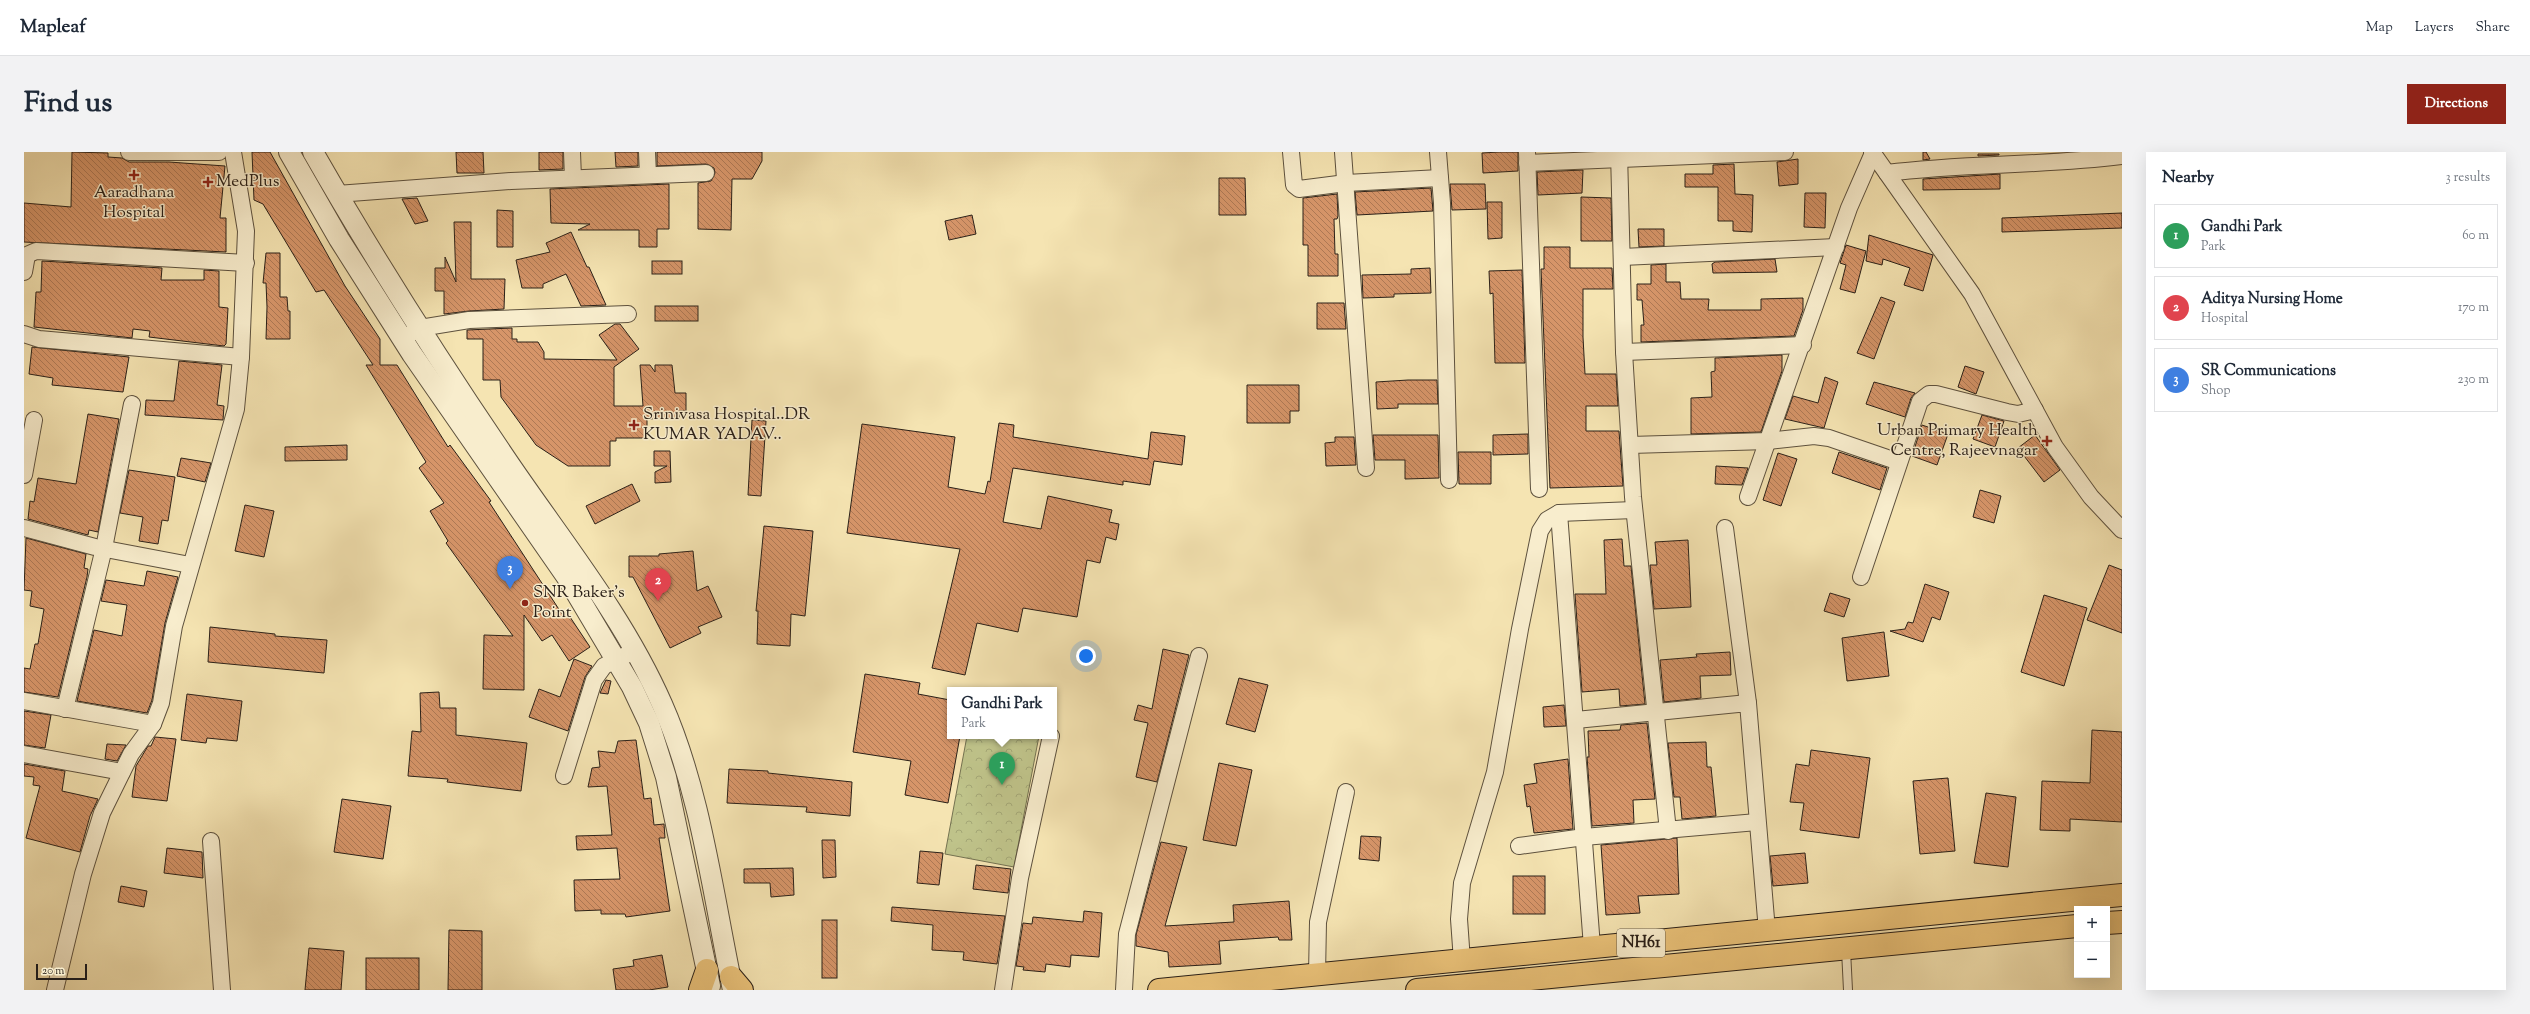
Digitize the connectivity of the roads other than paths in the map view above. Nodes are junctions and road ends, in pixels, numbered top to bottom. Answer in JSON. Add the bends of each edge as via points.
{"nodes":[{"id":1,"x":129,"y":152,"type":"edge"},
{"id":2,"x":219,"y":152,"type":"edge"},
{"id":3,"x":233,"y":152,"type":"edge"},
{"id":4,"x":289,"y":152,"type":"edge"},
{"id":5,"x":313,"y":152,"type":"edge"},
{"id":6,"x":572,"y":152,"type":"edge"},
{"id":7,"x":647,"y":152,"type":"edge"},
{"id":8,"x":1291,"y":152,"type":"edge"},
{"id":9,"x":1343,"y":152,"type":"edge"},
{"id":10,"x":1438,"y":152,"type":"edge"},
{"id":11,"x":1785,"y":152,"type":"edge"},
{"id":12,"x":1873,"y":153,"type":"edge"},
{"id":13,"x":1718,"y":154,"type":"edge"},
{"id":14,"x":1619,"y":155,"type":"edge"},
{"id":15,"x":2122,"y":156,"type":"edge"},
{"id":16,"x":1527,"y":157,"type":"edge"},
{"id":17,"x":2017,"y":158,"type":"edge"},
{"id":18,"x":1968,"y":159,"type":"edge"},
{"id":19,"x":706,"y":173,"type":"dead end"},
{"id":20,"x":1887,"y":173,"type":"junction"},
{"id":21,"x":648,"y":175,"type":"junction"},
{"id":22,"x":573,"y":178,"type":"junction"},
{"id":23,"x":1440,"y":178,"type":"junction"},
{"id":24,"x":1346,"y":183,"type":"junction"},
{"id":25,"x":337,"y":194,"type":"junction"},
{"id":26,"x":1836,"y":247,"type":"junction"},
{"id":27,"x":1622,"y":257,"type":"junction"},
{"id":28,"x":246,"y":262,"type":"junction"},
{"id":29,"x":24,"y":272,"type":"edge"},
{"id":30,"x":628,"y":314,"type":"dead end"},
{"id":31,"x":420,"y":328,"type":"junction"},
{"id":32,"x":24,"y":334,"type":"edge"},
{"id":33,"x":402,"y":339,"type":"junction"},
{"id":34,"x":1803,"y":345,"type":"junction"},
{"id":35,"x":1624,"y":352,"type":"junction"},
{"id":36,"x":241,"y":357,"type":"junction"},
{"id":37,"x":132,"y":404,"type":"dead end"},
{"id":38,"x":2035,"y":410,"type":"junction"},
{"id":39,"x":34,"y":420,"type":"dead end"},
{"id":40,"x":1768,"y":440,"type":"junction"},
{"id":41,"x":1630,"y":445,"type":"junction"},
{"id":42,"x":1899,"y":462,"type":"junction"},
{"id":43,"x":1366,"y":468,"type":"dead end"},
{"id":44,"x":24,"y":475,"type":"edge"},
{"id":45,"x":1450,"y":480,"type":"dead end"},
{"id":46,"x":1539,"y":489,"type":"dead end"},
{"id":47,"x":1748,"y":497,"type":"dead end"},
{"id":48,"x":1634,"y":510,"type":"junction"},
{"id":49,"x":1559,"y":514,"type":"junction"},
{"id":50,"x":24,"y":528,"type":"edge"},
{"id":51,"x":1725,"y":528,"type":"dead end"},
{"id":52,"x":2122,"y":530,"type":"edge"},
{"id":53,"x":104,"y":548,"type":"junction"},
{"id":54,"x":190,"y":565,"type":"junction"},
{"id":55,"x":1861,"y":577,"type":"dead end"},
{"id":56,"x":636,"y":650,"type":"junction"},
{"id":57,"x":1199,"y":656,"type":"dead end"},
{"id":58,"x":617,"y":659,"type":"junction"},
{"id":59,"x":24,"y":701,"type":"edge"},
{"id":60,"x":1748,"y":703,"type":"junction"},
{"id":61,"x":65,"y":709,"type":"junction"},
{"id":62,"x":1655,"y":712,"type":"junction"},
{"id":63,"x":1576,"y":720,"type":"junction"},
{"id":64,"x":153,"y":724,"type":"junction"},
{"id":65,"x":1050,"y":739,"type":"edge"},
{"id":66,"x":24,"y":754,"type":"edge"},
{"id":67,"x":122,"y":772,"type":"junction"},
{"id":68,"x":686,"y":772,"type":"junction"},
{"id":69,"x":564,"y":776,"type":"dead end"},
{"id":70,"x":666,"y":777,"type":"junction"},
{"id":71,"x":1346,"y":792,"type":"dead end"},
{"id":72,"x":1757,"y":822,"type":"junction"},
{"id":73,"x":1668,"y":831,"type":"junction"},
{"id":74,"x":1584,"y":837,"type":"junction"},
{"id":75,"x":211,"y":841,"type":"dead end"},
{"id":76,"x":1518,"y":846,"type":"dead end"},
{"id":77,"x":2122,"y":895,"type":"edge"},
{"id":78,"x":2122,"y":922,"type":"edge"},
{"id":79,"x":2110,"y":923,"type":"edge"},
{"id":80,"x":2074,"y":926,"type":"edge"},
{"id":81,"x":1766,"y":931,"type":"junction"},
{"id":82,"x":1592,"y":947,"type":"junction"},
{"id":83,"x":1846,"y":949,"type":"junction"},
{"id":84,"x":1462,"y":961,"type":"junction"},
{"id":85,"x":1317,"y":975,"type":"junction"},
{"id":86,"x":706,"y":983,"type":"edge"},
{"id":87,"x":735,"y":986,"type":"edge"},
{"id":88,"x":55,"y":990,"type":"edge"},
{"id":89,"x":222,"y":990,"type":"edge"},
{"id":90,"x":1003,"y":990,"type":"edge"},
{"id":91,"x":1124,"y":990,"type":"edge"},
{"id":92,"x":1159,"y":990,"type":"edge"},
{"id":93,"x":1417,"y":990,"type":"edge"},
{"id":94,"x":1848,"y":990,"type":"edge"}],
"edges":[{"from":1,"to":2,"type":"street"},
{"from":3,"to":28,"type":"street","via":[[246,231]]},
{"from":4,"to":33,"type":"street","via":[[339,239]]},
{"from":5,"to":25,"type":"street"},
{"from":6,"to":22,"type":"street"},
{"from":7,"to":21,"type":"street"},
{"from":8,"to":24,"type":"street","via":[[1294,185],[1297,188]]},
{"from":9,"to":24,"type":"street"},
{"from":10,"to":23,"type":"street"},
{"from":11,"to":13,"type":"street"},
{"from":12,"to":20,"type":"street"},
{"from":12,"to":26,"type":"street","via":[[1849,208]]},
{"from":13,"to":14,"type":"street"},
{"from":14,"to":16,"type":"street"},
{"from":14,"to":27,"type":"street"},
{"from":15,"to":17,"type":"street","via":[[2088,161]]},
{"from":16,"to":46,"type":"street"},
{"from":17,"to":18,"type":"street"},
{"from":18,"to":20,"type":"street"},
{"from":19,"to":21,"type":"street"},
{"from":20,"to":38,"type":"street","via":[[1972,294]]},
{"from":21,"to":22,"type":"street"},
{"from":22,"to":25,"type":"street"},
{"from":23,"to":24,"type":"street"},
{"from":23,"to":45,"type":"street"},
{"from":24,"to":43,"type":"street"},
{"from":25,"to":31,"type":"street"},
{"from":26,"to":27,"type":"street"},
{"from":26,"to":34,"type":"street"},
{"from":27,"to":35,"type":"street"},
{"from":28,"to":29,"type":"street","via":[[36,251],[27,255]]},
{"from":28,"to":36,"type":"street"},
{"from":30,"to":31,"type":"street","via":[[469,320]]},
{"from":31,"to":33,"type":"street"},
{"from":31,"to":56,"type":"street"},
{"from":32,"to":36,"type":"street","via":[[38,339]]},
{"from":33,"to":58,"type":"street","via":[[566,576]]},
{"from":34,"to":35,"type":"street"},
{"from":34,"to":40,"type":"street"},
{"from":35,"to":41,"type":"street"},
{"from":36,"to":54,"type":"street","via":[[234,417]]},
{"from":37,"to":53,"type":"street"},
{"from":38,"to":42,"type":"street","via":[[2018,414],[1929,394],[1917,407]]},
{"from":38,"to":52,"type":"street","via":[[2091,497]]},
{"from":39,"to":44,"type":"street"},
{"from":40,"to":41,"type":"street"},
{"from":40,"to":42,"type":"street","via":[[1814,436],[1829,438]]},
{"from":40,"to":47,"type":"street"},
{"from":41,"to":48,"type":"street"},
{"from":42,"to":55,"type":"street"},
{"from":48,"to":49,"type":"street"},
{"from":48,"to":62,"type":"street"},
{"from":49,"to":63,"type":"street"},
{"from":49,"to":84,"type":"street","via":[[1547,520],[1540,530],[1495,772],[1462,883],[1459,919]]},
{"from":50,"to":53,"type":"street"},
{"from":51,"to":60,"type":"street"},
{"from":53,"to":54,"type":"street"},
{"from":53,"to":61,"type":"street"},
{"from":54,"to":64,"type":"street","via":[[174,626],[161,703]]},
{"from":56,"to":58,"type":"street"},
{"from":56,"to":68,"type":"street","via":[[663,707]]},
{"from":57,"to":91,"type":"street","via":[[1127,934]]},
{"from":58,"to":69,"type":"street","via":[[604,666],[594,680]]},
{"from":58,"to":70,"type":"street","via":[[649,723]]},
{"from":59,"to":61,"type":"street"},
{"from":60,"to":62,"type":"street"},
{"from":60,"to":72,"type":"street"},
{"from":61,"to":64,"type":"street"},
{"from":62,"to":63,"type":"street"},
{"from":62,"to":73,"type":"street"},
{"from":63,"to":74,"type":"street"},
{"from":64,"to":67,"type":"street","via":[[131,754]]},
{"from":65,"to":90,"type":"street","via":[[1020,878]]},
{"from":66,"to":67,"type":"street"},
{"from":67,"to":88,"type":"street","via":[[94,835]]},
{"from":68,"to":70,"type":"street"},
{"from":68,"to":87,"type":"street"},
{"from":70,"to":86,"type":"street"},
{"from":71,"to":85,"type":"street","via":[[1318,922]]},
{"from":72,"to":73,"type":"street"},
{"from":72,"to":81,"type":"street"},
{"from":73,"to":74,"type":"street"},
{"from":74,"to":76,"type":"street"},
{"from":74,"to":82,"type":"street"},
{"from":75,"to":89,"type":"street"},
{"from":77,"to":81,"type":"highway","number":"NH61"},
{"from":78,"to":79,"type":"highway"},
{"from":80,"to":83,"type":"highway","number":"NH61"},
{"from":81,"to":82,"type":"highway","number":"NH61"},
{"from":82,"to":84,"type":"highway","number":"NH61"},
{"from":83,"to":93,"type":"highway","number":"NH61"},
{"from":83,"to":94,"type":"lane"},
{"from":84,"to":85,"type":"highway","number":"NH61"},
{"from":85,"to":92,"type":"highway","number":"NH61"}]}
